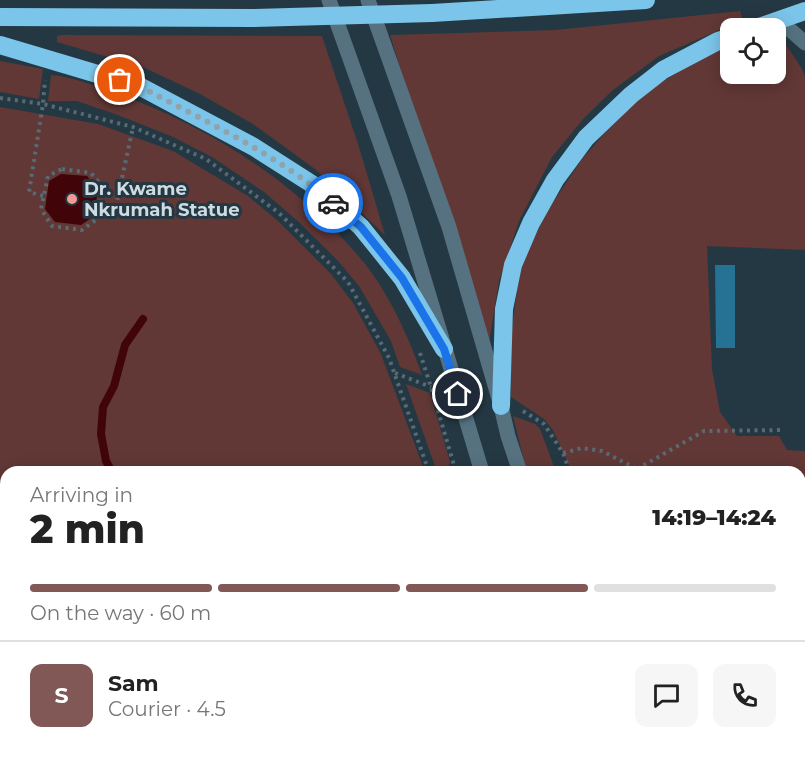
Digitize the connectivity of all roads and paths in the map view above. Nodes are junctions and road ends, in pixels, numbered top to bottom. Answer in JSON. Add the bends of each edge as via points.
{"nodes":[{"id":1,"x":329,"y":0,"type":"edge"},
{"id":2,"x":368,"y":0,"type":"edge"},
{"id":3,"x":645,"y":0,"type":"edge"},
{"id":4,"x":805,"y":11,"type":"edge"},
{"id":5,"x":0,"y":17,"type":"edge"},
{"id":6,"x":786,"y":18,"type":"edge"},
{"id":7,"x":786,"y":27,"type":"edge"},
{"id":8,"x":720,"y":40,"type":"edge"},
{"id":9,"x":805,"y":43,"type":"edge"},
{"id":10,"x":0,"y":45,"type":"edge"},
{"id":11,"x":46,"y":77,"type":"dead end"},
{"id":12,"x":0,"y":98,"type":"edge"},
{"id":13,"x":43,"y":104,"type":"junction"},
{"id":14,"x":133,"y":127,"type":"junction"},
{"id":15,"x":44,"y":196,"type":"junction"},
{"id":16,"x":100,"y":204,"type":"junction"},
{"id":17,"x":444,"y":349,"type":"junction"},
{"id":18,"x":420,"y":352,"type":"dead end"},
{"id":19,"x":394,"y":373,"type":"junction"},
{"id":20,"x":432,"y":387,"type":"junction"},
{"id":21,"x":501,"y":406,"type":"junction"},
{"id":22,"x":783,"y":430,"type":"dead end"},
{"id":23,"x":563,"y":453,"type":"junction"},
{"id":24,"x":427,"y":466,"type":"edge"},
{"id":25,"x":454,"y":466,"type":"edge"},
{"id":26,"x":480,"y":466,"type":"edge"},
{"id":27,"x":518,"y":466,"type":"edge"},
{"id":28,"x":568,"y":466,"type":"edge"},
{"id":29,"x":631,"y":466,"type":"edge"},
{"id":30,"x":642,"y":466,"type":"edge"}],
"edges":[{"from":1,"to":17,"type":"street","via":[[399,196]]},
{"from":2,"to":21,"type":"street","via":[[449,227]]},
{"from":3,"to":5,"type":"highway","bridge":true,"via":[[253,18]]},
{"from":4,"to":6,"type":"highway"},
{"from":7,"to":9,"type":"street"},
{"from":8,"to":21,"type":"highway","via":[[663,70],[631,94],[586,138],[555,180],[513,265],[504,309]]},
{"from":10,"to":17,"type":"highway","via":[[141,87],[254,147],[315,186],[361,227],[402,278]]},
{"from":11,"to":13,"type":"path"},
{"from":12,"to":13,"type":"path"},
{"from":13,"to":14,"type":"path"},
{"from":13,"to":15,"type":"path","via":[[29,192]]},
{"from":14,"to":16,"type":"path","via":[[116,206]]},
{"from":14,"to":19,"type":"path","via":[[206,159],[279,213],[348,282]]},
{"from":15,"to":16,"type":"path","via":[[41,209],[52,226],[82,230],[97,219]]},
{"from":15,"to":16,"type":"path","via":[[48,176],[62,169],[91,173],[103,187]]},
{"from":17,"to":26,"type":"street"},
{"from":18,"to":20,"type":"path"},
{"from":19,"to":20,"type":"path"},
{"from":19,"to":24,"type":"path"},
{"from":20,"to":25,"type":"path"},
{"from":21,"to":23,"type":"path","via":[[522,411],[544,424]]},
{"from":21,"to":27,"type":"street"},
{"from":22,"to":30,"type":"path","via":[[704,431]]},
{"from":23,"to":28,"type":"path"},
{"from":23,"to":29,"type":"path","via":[[582,448],[602,451]]}]}
